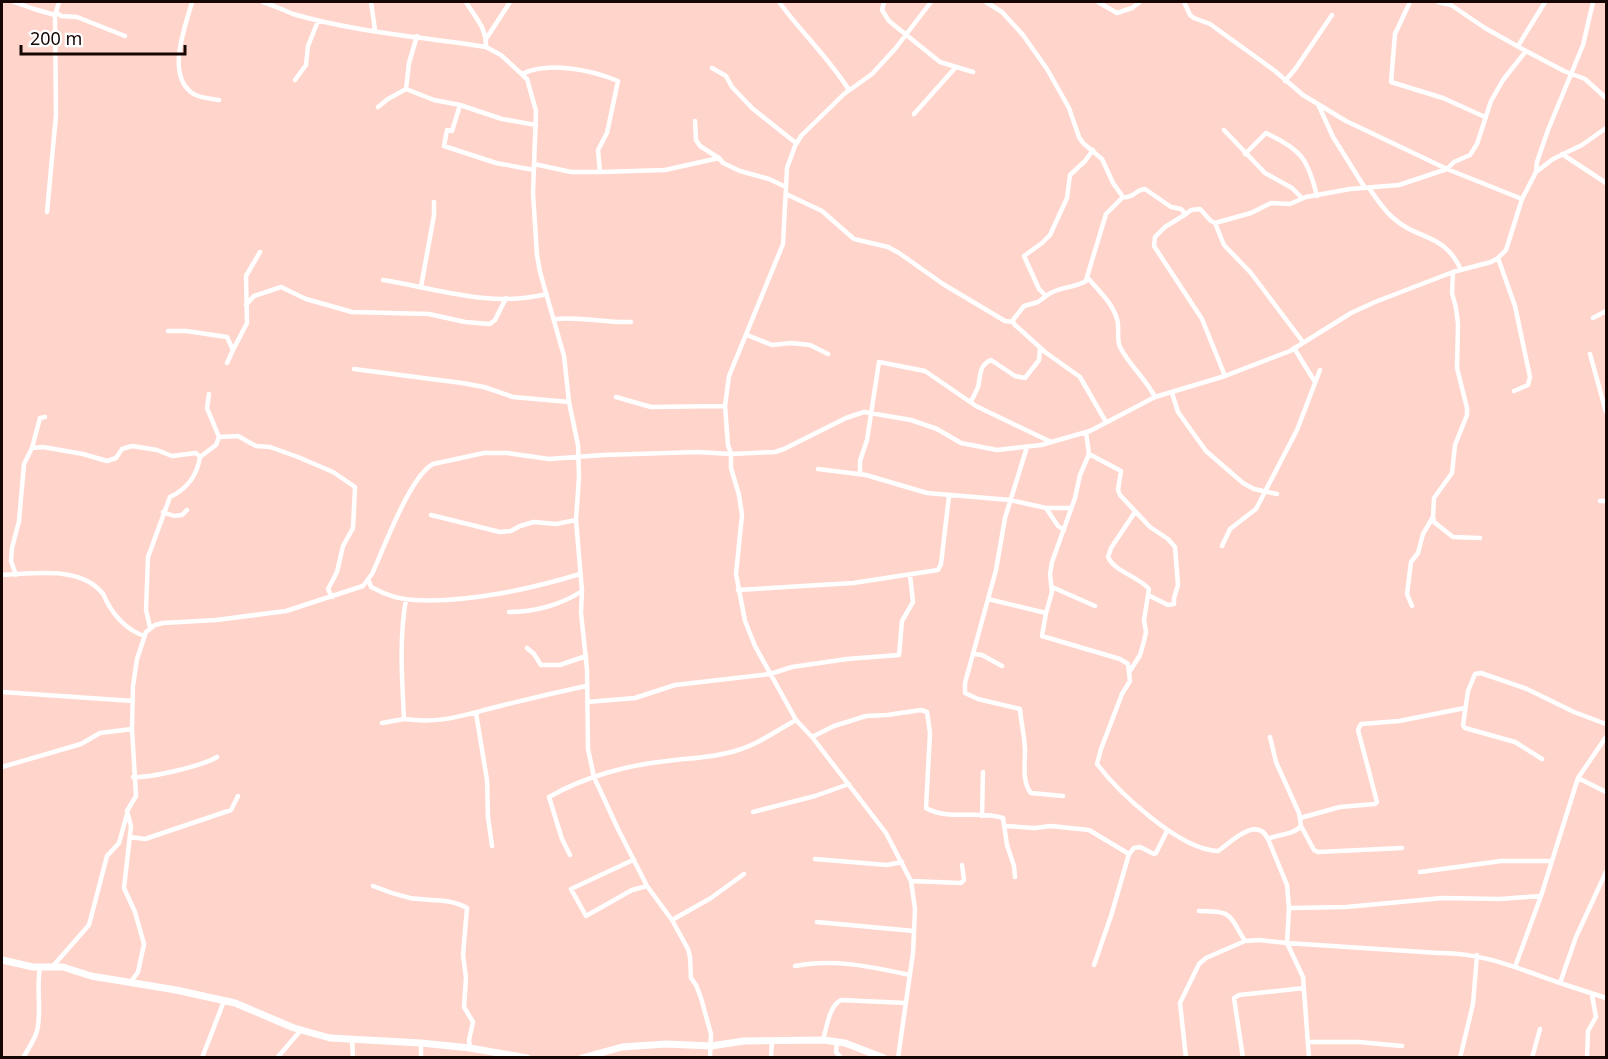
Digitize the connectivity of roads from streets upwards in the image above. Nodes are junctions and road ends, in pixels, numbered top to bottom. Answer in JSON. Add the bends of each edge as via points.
{"nodes":[{"id":1,"x":14,"y":2,"type":"edge"},
{"id":2,"x":59,"y":2,"type":"edge"},
{"id":3,"x":192,"y":2,"type":"edge"},
{"id":4,"x":263,"y":2,"type":"edge"},
{"id":5,"x":371,"y":2,"type":"edge"},
{"id":6,"x":466,"y":2,"type":"edge"},
{"id":7,"x":510,"y":2,"type":"edge"},
{"id":8,"x":779,"y":2,"type":"edge"},
{"id":9,"x":884,"y":2,"type":"edge"},
{"id":10,"x":931,"y":2,"type":"edge"},
{"id":11,"x":986,"y":2,"type":"edge"},
{"id":12,"x":1098,"y":2,"type":"edge"},
{"id":13,"x":1140,"y":2,"type":"edge"},
{"id":14,"x":1184,"y":2,"type":"edge"},
{"id":15,"x":1410,"y":2,"type":"edge"},
{"id":16,"x":1438,"y":2,"type":"edge"},
{"id":17,"x":1545,"y":2,"type":"edge"},
{"id":18,"x":1593,"y":2,"type":"edge"},
{"id":19,"x":56,"y":14,"type":"junction"},
{"id":20,"x":1332,"y":15,"type":"dead end"},
{"id":21,"x":318,"y":21,"type":"junction"},
{"id":22,"x":375,"y":30,"type":"junction"},
{"id":23,"x":907,"y":34,"type":"junction"},
{"id":24,"x":125,"y":36,"type":"dead end"},
{"id":25,"x":417,"y":36,"type":"junction"},
{"id":26,"x":486,"y":39,"type":"junction"},
{"id":27,"x":1518,"y":46,"type":"junction"},
{"id":28,"x":486,"y":47,"type":"junction"},
{"id":29,"x":1526,"y":51,"type":"junction"},
{"id":30,"x":712,"y":68,"type":"dead end"},
{"id":31,"x":955,"y":68,"type":"junction"},
{"id":32,"x":973,"y":72,"type":"dead end"},
{"id":33,"x":522,"y":74,"type":"junction"},
{"id":34,"x":1571,"y":74,"type":"junction"},
{"id":35,"x":296,"y":80,"type":"dead end"},
{"id":36,"x":1285,"y":81,"type":"junction"},
{"id":37,"x":406,"y":89,"type":"junction"},
{"id":38,"x":849,"y":90,"type":"junction"},
{"id":39,"x":1606,"y":98,"type":"edge"},
{"id":40,"x":219,"y":100,"type":"dead end"},
{"id":41,"x":1318,"y":104,"type":"junction"},
{"id":42,"x":460,"y":105,"type":"junction"},
{"id":43,"x":378,"y":107,"type":"dead end"},
{"id":44,"x":914,"y":114,"type":"dead end"},
{"id":45,"x":1485,"y":117,"type":"junction"},
{"id":46,"x":695,"y":121,"type":"dead end"},
{"id":47,"x":536,"y":125,"type":"junction"},
{"id":48,"x":1606,"y":128,"type":"edge"},
{"id":49,"x":1224,"y":130,"type":"dead end"},
{"id":50,"x":796,"y":143,"type":"junction"},
{"id":51,"x":1093,"y":150,"type":"junction"},
{"id":52,"x":1245,"y":154,"type":"junction"},
{"id":53,"x":1562,"y":154,"type":"junction"},
{"id":54,"x":719,"y":158,"type":"junction"},
{"id":55,"x":534,"y":164,"type":"junction"},
{"id":56,"x":1447,"y":169,"type":"junction"},
{"id":57,"x":534,"y":170,"type":"junction"},
{"id":58,"x":600,"y":172,"type":"junction"},
{"id":59,"x":1536,"y":172,"type":"junction"},
{"id":60,"x":1606,"y":183,"type":"edge"},
{"id":61,"x":786,"y":187,"type":"junction"},
{"id":62,"x":1367,"y":188,"type":"junction"},
{"id":63,"x":786,"y":194,"type":"junction"},
{"id":64,"x":1317,"y":196,"type":"junction"},
{"id":65,"x":1123,"y":197,"type":"junction"},
{"id":66,"x":1302,"y":198,"type":"junction"},
{"id":67,"x":1522,"y":199,"type":"junction"},
{"id":68,"x":434,"y":202,"type":"dead end"},
{"id":69,"x":47,"y":212,"type":"dead end"},
{"id":70,"x":1186,"y":214,"type":"junction"},
{"id":71,"x":1215,"y":224,"type":"junction"},
{"id":72,"x":260,"y":252,"type":"dead end"},
{"id":73,"x":1498,"y":258,"type":"junction"},
{"id":74,"x":1461,"y":270,"type":"junction"},
{"id":75,"x":1453,"y":272,"type":"junction"},
{"id":76,"x":1087,"y":277,"type":"junction"},
{"id":77,"x":383,"y":280,"type":"dead end"},
{"id":78,"x":421,"y":287,"type":"junction"},
{"id":79,"x":547,"y":294,"type":"junction"},
{"id":80,"x":1046,"y":296,"type":"junction"},
{"id":81,"x":506,"y":298,"type":"junction"},
{"id":82,"x":246,"y":305,"type":"junction"},
{"id":83,"x":1606,"y":311,"type":"edge"},
{"id":84,"x":1593,"y":318,"type":"dead end"},
{"id":85,"x":555,"y":319,"type":"junction"},
{"id":86,"x":631,"y":322,"type":"dead end"},
{"id":87,"x":1013,"y":322,"type":"junction"},
{"id":88,"x":168,"y":332,"type":"dead end"},
{"id":89,"x":747,"y":335,"type":"junction"},
{"id":90,"x":1303,"y":342,"type":"junction"},
{"id":91,"x":1040,"y":348,"type":"junction"},
{"id":92,"x":1294,"y":348,"type":"junction"},
{"id":93,"x":233,"y":350,"type":"junction"},
{"id":94,"x":828,"y":354,"type":"dead end"},
{"id":95,"x":1590,"y":354,"type":"dead end"},
{"id":96,"x":227,"y":363,"type":"dead end"},
{"id":97,"x":354,"y":369,"type":"dead end"},
{"id":98,"x":1320,"y":370,"type":"dead end"},
{"id":99,"x":1225,"y":376,"type":"junction"},
{"id":100,"x":1315,"y":381,"type":"junction"},
{"id":101,"x":1606,"y":381,"type":"edge"},
{"id":102,"x":1599,"y":382,"type":"junction"},
{"id":103,"x":1514,"y":392,"type":"dead end"},
{"id":104,"x":1172,"y":393,"type":"junction"},
{"id":105,"x":209,"y":394,"type":"dead end"},
{"id":106,"x":616,"y":397,"type":"dead end"},
{"id":107,"x":1155,"y":397,"type":"junction"},
{"id":108,"x":569,"y":402,"type":"junction"},
{"id":109,"x":971,"y":402,"type":"junction"},
{"id":110,"x":725,"y":406,"type":"junction"},
{"id":111,"x":871,"y":412,"type":"junction"},
{"id":112,"x":1606,"y":412,"type":"edge"},
{"id":113,"x":45,"y":417,"type":"dead end"},
{"id":114,"x":1106,"y":422,"type":"junction"},
{"id":115,"x":1086,"y":432,"type":"junction"},
{"id":116,"x":219,"y":437,"type":"junction"},
{"id":117,"x":1051,"y":442,"type":"junction"},
{"id":118,"x":1027,"y":447,"type":"junction"},
{"id":119,"x":32,"y":448,"type":"junction"},
{"id":120,"x":731,"y":454,"type":"junction"},
{"id":121,"x":1089,"y":454,"type":"junction"},
{"id":122,"x":200,"y":457,"type":"junction"},
{"id":123,"x":578,"y":457,"type":"junction"},
{"id":124,"x":818,"y":469,"type":"dead end"},
{"id":125,"x":860,"y":474,"type":"junction"},
{"id":126,"x":1264,"y":492,"type":"junction"},
{"id":127,"x":1277,"y":494,"type":"dead end"},
{"id":128,"x":949,"y":496,"type":"junction"},
{"id":129,"x":1010,"y":500,"type":"junction"},
{"id":130,"x":1600,"y":501,"type":"dead end"},
{"id":131,"x":1606,"y":501,"type":"edge"},
{"id":132,"x":1046,"y":508,"type":"junction"},
{"id":133,"x":1071,"y":508,"type":"junction"},
{"id":134,"x":186,"y":510,"type":"dead end"},
{"id":135,"x":163,"y":512,"type":"junction"},
{"id":136,"x":1135,"y":512,"type":"junction"},
{"id":137,"x":431,"y":515,"type":"dead end"},
{"id":138,"x":1433,"y":517,"type":"junction"},
{"id":139,"x":576,"y":520,"type":"junction"},
{"id":140,"x":1064,"y":530,"type":"junction"},
{"id":141,"x":1480,"y":538,"type":"dead end"},
{"id":142,"x":1222,"y":546,"type":"dead end"},
{"id":143,"x":580,"y":574,"type":"junction"},
{"id":144,"x":2,"y":575,"type":"edge"},
{"id":145,"x":16,"y":575,"type":"junction"},
{"id":146,"x":910,"y":575,"type":"junction"},
{"id":147,"x":369,"y":581,"type":"junction"},
{"id":148,"x":1052,"y":587,"type":"junction"},
{"id":149,"x":738,"y":590,"type":"junction"},
{"id":150,"x":582,"y":591,"type":"junction"},
{"id":151,"x":1149,"y":595,"type":"junction"},
{"id":152,"x":332,"y":597,"type":"junction"},
{"id":153,"x":406,"y":599,"type":"junction"},
{"id":154,"x":988,"y":599,"type":"junction"},
{"id":155,"x":1095,"y":606,"type":"dead end"},
{"id":156,"x":1412,"y":606,"type":"dead end"},
{"id":157,"x":509,"y":612,"type":"dead end"},
{"id":158,"x":1046,"y":613,"type":"junction"},
{"id":159,"x":150,"y":627,"type":"junction"},
{"id":160,"x":144,"y":636,"type":"junction"},
{"id":161,"x":527,"y":648,"type":"dead end"},
{"id":162,"x":974,"y":654,"type":"junction"},
{"id":163,"x":586,"y":656,"type":"junction"},
{"id":164,"x":1002,"y":666,"type":"dead end"},
{"id":165,"x":1130,"y":671,"type":"junction"},
{"id":166,"x":771,"y":674,"type":"junction"},
{"id":167,"x":586,"y":686,"type":"junction"},
{"id":168,"x":2,"y":692,"type":"edge"},
{"id":169,"x":133,"y":701,"type":"junction"},
{"id":170,"x":587,"y":702,"type":"junction"},
{"id":171,"x":1465,"y":708,"type":"junction"},
{"id":172,"x":476,"y":713,"type":"junction"},
{"id":173,"x":404,"y":719,"type":"junction"},
{"id":174,"x":796,"y":720,"type":"junction"},
{"id":175,"x":382,"y":723,"type":"dead end"},
{"id":176,"x":1606,"y":724,"type":"edge"},
{"id":177,"x":132,"y":729,"type":"junction"},
{"id":178,"x":812,"y":737,"type":"junction"},
{"id":179,"x":1270,"y":737,"type":"dead end"},
{"id":180,"x":1606,"y":737,"type":"edge"},
{"id":181,"x":217,"y":757,"type":"dead end"},
{"id":182,"x":1542,"y":759,"type":"dead end"},
{"id":183,"x":2,"y":767,"type":"edge"},
{"id":184,"x":983,"y":772,"type":"dead end"},
{"id":185,"x":133,"y":777,"type":"junction"},
{"id":186,"x":594,"y":777,"type":"junction"},
{"id":187,"x":1578,"y":778,"type":"junction"},
{"id":188,"x":849,"y":784,"type":"junction"},
{"id":189,"x":1606,"y":792,"type":"edge"},
{"id":190,"x":238,"y":796,"type":"dead end"},
{"id":191,"x":1063,"y":796,"type":"dead end"},
{"id":192,"x":753,"y":812,"type":"dead end"},
{"id":193,"x":127,"y":814,"type":"junction"},
{"id":194,"x":982,"y":816,"type":"junction"},
{"id":195,"x":1300,"y":818,"type":"junction"},
{"id":196,"x":1005,"y":826,"type":"junction"},
{"id":197,"x":1301,"y":826,"type":"junction"},
{"id":198,"x":1167,"y":831,"type":"junction"},
{"id":199,"x":130,"y":837,"type":"junction"},
{"id":200,"x":1268,"y":839,"type":"junction"},
{"id":201,"x":492,"y":846,"type":"dead end"},
{"id":202,"x":1402,"y":848,"type":"dead end"},
{"id":203,"x":1129,"y":854,"type":"junction"},
{"id":204,"x":570,"y":855,"type":"dead end"},
{"id":205,"x":815,"y":859,"type":"dead end"},
{"id":206,"x":633,"y":860,"type":"junction"},
{"id":207,"x":1550,"y":861,"type":"junction"},
{"id":208,"x":902,"y":862,"type":"junction"},
{"id":209,"x":962,"y":865,"type":"dead end"},
{"id":210,"x":1420,"y":872,"type":"dead end"},
{"id":211,"x":1606,"y":872,"type":"edge"},
{"id":212,"x":744,"y":874,"type":"dead end"},
{"id":213,"x":1015,"y":877,"type":"dead end"},
{"id":214,"x":912,"y":881,"type":"junction"},
{"id":215,"x":373,"y":886,"type":"dead end"},
{"id":216,"x":647,"y":886,"type":"junction"},
{"id":217,"x":1541,"y":896,"type":"junction"},
{"id":218,"x":1289,"y":908,"type":"junction"},
{"id":219,"x":1199,"y":911,"type":"dead end"},
{"id":220,"x":672,"y":920,"type":"junction"},
{"id":221,"x":817,"y":922,"type":"dead end"},
{"id":222,"x":914,"y":931,"type":"junction"},
{"id":223,"x":1245,"y":941,"type":"junction"},
{"id":224,"x":1287,"y":943,"type":"junction"},
{"id":225,"x":65,"y":954,"type":"junction"},
{"id":226,"x":1477,"y":955,"type":"junction"},
{"id":227,"x":2,"y":960,"type":"edge"},
{"id":228,"x":1094,"y":965,"type":"dead end"},
{"id":229,"x":53,"y":966,"type":"junction"},
{"id":230,"x":795,"y":966,"type":"dead end"},
{"id":231,"x":1515,"y":967,"type":"junction"},
{"id":232,"x":40,"y":968,"type":"junction"},
{"id":233,"x":68,"y":968,"type":"junction"},
{"id":234,"x":910,"y":975,"type":"junction"},
{"id":235,"x":130,"y":982,"type":"junction"},
{"id":236,"x":1560,"y":983,"type":"junction"},
{"id":237,"x":1304,"y":988,"type":"junction"},
{"id":238,"x":1592,"y":995,"type":"junction"},
{"id":239,"x":1606,"y":998,"type":"edge"},
{"id":240,"x":224,"y":1001,"type":"junction"},
{"id":241,"x":906,"y":1003,"type":"junction"},
{"id":242,"x":1540,"y":1029,"type":"dead end"},
{"id":243,"x":301,"y":1030,"type":"junction"},
{"id":244,"x":352,"y":1039,"type":"junction"},
{"id":245,"x":772,"y":1040,"type":"junction"},
{"id":246,"x":823,"y":1040,"type":"junction"},
{"id":247,"x":837,"y":1041,"type":"junction"},
{"id":248,"x":1309,"y":1042,"type":"junction"},
{"id":249,"x":422,"y":1043,"type":"junction"},
{"id":250,"x":711,"y":1046,"type":"junction"},
{"id":251,"x":1402,"y":1046,"type":"dead end"},
{"id":252,"x":470,"y":1048,"type":"junction"},
{"id":253,"x":23,"y":1058,"type":"edge"},
{"id":254,"x":202,"y":1058,"type":"edge"},
{"id":255,"x":278,"y":1058,"type":"edge"},
{"id":256,"x":353,"y":1058,"type":"edge"},
{"id":257,"x":421,"y":1058,"type":"edge"},
{"id":258,"x":527,"y":1058,"type":"edge"},
{"id":259,"x":582,"y":1058,"type":"edge"},
{"id":260,"x":710,"y":1058,"type":"edge"},
{"id":261,"x":771,"y":1058,"type":"edge"},
{"id":262,"x":841,"y":1058,"type":"edge"},
{"id":263,"x":884,"y":1058,"type":"edge"},
{"id":264,"x":898,"y":1058,"type":"edge"},
{"id":265,"x":1186,"y":1058,"type":"edge"},
{"id":266,"x":1243,"y":1058,"type":"edge"},
{"id":267,"x":1309,"y":1058,"type":"edge"},
{"id":268,"x":1460,"y":1058,"type":"edge"},
{"id":269,"x":1532,"y":1058,"type":"edge"},
{"id":270,"x":1587,"y":1058,"type":"edge"}],
"edges":[{"from":1,"to":19,"type":"street"},
{"from":2,"to":19,"type":"street"},
{"from":3,"to":40,"type":"street","via":[[178,56],[182,84],[194,95]]},
{"from":4,"to":21,"type":"street"},
{"from":5,"to":22,"type":"street"},
{"from":6,"to":26,"type":"street"},
{"from":7,"to":26,"type":"street"},
{"from":8,"to":38,"type":"street"},
{"from":9,"to":23,"type":"street","via":[[882,10]]},
{"from":10,"to":23,"type":"street"},
{"from":11,"to":51,"type":"street","via":[[1002,12],[1023,35],[1069,108],[1079,137]]},
{"from":12,"to":13,"type":"street","via":[[1117,13]]},
{"from":14,"to":36,"type":"street","via":[[1190,15],[1218,30]]},
{"from":15,"to":45,"type":"street","via":[[1395,34],[1391,82],[1443,98]]},
{"from":16,"to":27,"type":"street","via":[[1451,5]]},
{"from":17,"to":27,"type":"street"},
{"from":18,"to":34,"type":"street","via":[[1583,45]]},
{"from":19,"to":24,"type":"street","via":[[77,17]]},
{"from":19,"to":69,"type":"street","via":[[56,115]]},
{"from":20,"to":36,"type":"street"},
{"from":21,"to":22,"type":"street"},
{"from":21,"to":35,"type":"street","via":[[308,46],[306,65]]},
{"from":22,"to":25,"type":"street"},
{"from":23,"to":31,"type":"street","via":[[940,62]]},
{"from":23,"to":38,"type":"street","via":[[872,74]]},
{"from":25,"to":28,"type":"street"},
{"from":25,"to":37,"type":"street"},
{"from":26,"to":28,"type":"street"},
{"from":27,"to":29,"type":"street"},
{"from":28,"to":33,"type":"street"},
{"from":29,"to":34,"type":"street"},
{"from":29,"to":45,"type":"street","via":[[1503,80]]},
{"from":30,"to":50,"type":"street","via":[[726,76],[753,109]]},
{"from":31,"to":32,"type":"street"},
{"from":31,"to":44,"type":"street"},
{"from":33,"to":47,"type":"street","via":[[533,96]]},
{"from":33,"to":58,"type":"street","via":[[533,69],[574,68],[618,81],[607,133],[598,150]]},
{"from":34,"to":39,"type":"street","via":[[1585,79]]},
{"from":34,"to":59,"type":"street"},
{"from":36,"to":41,"type":"street"},
{"from":37,"to":42,"type":"street"},
{"from":37,"to":43,"type":"street"},
{"from":38,"to":50,"type":"street"},
{"from":41,"to":56,"type":"street"},
{"from":41,"to":62,"type":"street","via":[[1333,137]]},
{"from":42,"to":47,"type":"street"},
{"from":42,"to":57,"type":"street","via":[[452,131],[447,130],[444,146],[496,163]]},
{"from":45,"to":56,"type":"street","via":[[1470,155]]},
{"from":46,"to":54,"type":"street","via":[[697,143]]},
{"from":47,"to":55,"type":"street"},
{"from":48,"to":53,"type":"street"},
{"from":49,"to":52,"type":"street"},
{"from":50,"to":61,"type":"street"},
{"from":51,"to":65,"type":"street"},
{"from":51,"to":80,"type":"street","via":[[1070,175],[1067,198],[1050,235],[1024,256]]},
{"from":52,"to":64,"type":"street","via":[[1266,133],[1280,139],[1305,160]]},
{"from":52,"to":66,"type":"street"},
{"from":53,"to":59,"type":"street"},
{"from":53,"to":60,"type":"street"},
{"from":54,"to":58,"type":"street","via":[[665,170]]},
{"from":54,"to":61,"type":"street","via":[[740,171]]},
{"from":55,"to":57,"type":"street"},
{"from":55,"to":58,"type":"street","via":[[571,172]]},
{"from":56,"to":62,"type":"street","via":[[1399,185]]},
{"from":56,"to":67,"type":"street"},
{"from":57,"to":79,"type":"street","via":[[537,255]]},
{"from":59,"to":67,"type":"street"},
{"from":61,"to":63,"type":"street"},
{"from":62,"to":64,"type":"street"},
{"from":62,"to":74,"type":"street","via":[[1393,218],[1443,244]]},
{"from":63,"to":87,"type":"street","via":[[822,211],[854,239],[888,247],[1005,321]]},
{"from":63,"to":89,"type":"street","via":[[783,244]]},
{"from":64,"to":66,"type":"street"},
{"from":65,"to":70,"type":"street","via":[[1145,189]]},
{"from":65,"to":76,"type":"street","via":[[1106,214]]},
{"from":66,"to":71,"type":"street","via":[[1290,204],[1271,203]]},
{"from":67,"to":73,"type":"street","via":[[1506,250]]},
{"from":68,"to":78,"type":"street"},
{"from":70,"to":71,"type":"street","via":[[1197,208]]},
{"from":70,"to":99,"type":"street","via":[[1155,237],[1154,246],[1202,319]]},
{"from":71,"to":90,"type":"street","via":[[1224,245],[1251,273]]},
{"from":72,"to":82,"type":"street","via":[[246,276]]},
{"from":73,"to":74,"type":"street"},
{"from":73,"to":103,"type":"street","via":[[1515,306],[1530,377],[1528,385]]},
{"from":74,"to":75,"type":"street"},
{"from":75,"to":90,"type":"street","via":[[1375,302]]},
{"from":75,"to":138,"type":"street","via":[[1457,368],[1467,415],[1455,445],[1452,473],[1434,498]]},
{"from":76,"to":80,"type":"street","via":[[1080,285],[1054,290]]},
{"from":76,"to":107,"type":"street","via":[[1112,308],[1118,320],[1120,347]]},
{"from":77,"to":78,"type":"street"},
{"from":78,"to":81,"type":"street","via":[[473,298]]},
{"from":79,"to":81,"type":"street"},
{"from":79,"to":85,"type":"street"},
{"from":80,"to":87,"type":"street","via":[[1024,306]]},
{"from":81,"to":82,"type":"street","via":[[490,324],[429,314],[352,312],[306,299],[281,287],[254,296]]},
{"from":82,"to":93,"type":"street","via":[[246,323]]},
{"from":83,"to":84,"type":"street"},
{"from":85,"to":86,"type":"street"},
{"from":85,"to":108,"type":"street"},
{"from":87,"to":91,"type":"street"},
{"from":88,"to":93,"type":"street","via":[[227,337]]},
{"from":89,"to":94,"type":"street","via":[[772,345],[810,345]]},
{"from":89,"to":110,"type":"street","via":[[729,376]]},
{"from":90,"to":92,"type":"street"},
{"from":91,"to":109,"type":"street","via":[[1039,360],[1025,378],[991,360],[986,363]]},
{"from":91,"to":114,"type":"street","via":[[1080,377]]},
{"from":92,"to":99,"type":"street"},
{"from":92,"to":100,"type":"street"},
{"from":93,"to":96,"type":"street"},
{"from":95,"to":102,"type":"street"},
{"from":97,"to":108,"type":"street","via":[[473,385],[513,397]]},
{"from":98,"to":100,"type":"street"},
{"from":99,"to":104,"type":"street"},
{"from":100,"to":126,"type":"street","via":[[1297,430]]},
{"from":101,"to":102,"type":"street"},
{"from":102,"to":112,"type":"street"},
{"from":104,"to":107,"type":"street"},
{"from":104,"to":126,"type":"street","via":[[1178,412],[1206,451],[1243,483]]},
{"from":105,"to":116,"type":"street","via":[[207,408]]},
{"from":106,"to":110,"type":"street","via":[[651,407]]},
{"from":107,"to":114,"type":"street"},
{"from":108,"to":123,"type":"street"},
{"from":109,"to":111,"type":"street","via":[[925,371],[879,362]]},
{"from":109,"to":117,"type":"street"},
{"from":110,"to":120,"type":"street"},
{"from":111,"to":118,"type":"street","via":[[911,420],[961,443],[997,450]]},
{"from":111,"to":120,"type":"street","via":[[857,413],[775,452]]},
{"from":111,"to":125,"type":"street"},
{"from":113,"to":119,"type":"street","via":[[40,418]]},
{"from":114,"to":115,"type":"street"},
{"from":115,"to":117,"type":"street"},
{"from":115,"to":121,"type":"street"},
{"from":116,"to":122,"type":"street","via":[[216,445]]},
{"from":116,"to":152,"type":"street","via":[[238,436],[256,446],[298,457],[333,472],[356,488],[355,520],[328,589]]},
{"from":117,"to":118,"type":"street"},
{"from":118,"to":129,"type":"street"},
{"from":119,"to":122,"type":"street","via":[[107,461],[116,458],[122,448],[132,446],[172,456],[196,453]]},
{"from":119,"to":145,"type":"street","via":[[24,464],[19,521],[12,548]]},
{"from":120,"to":123,"type":"street"},
{"from":120,"to":149,"type":"street","via":[[742,515]]},
{"from":121,"to":133,"type":"street"},
{"from":121,"to":136,"type":"street","via":[[1121,471],[1118,490]]},
{"from":122,"to":135,"type":"street","via":[[190,482],[170,497]]},
{"from":123,"to":139,"type":"street"},
{"from":123,"to":147,"type":"street","via":[[549,459],[484,453],[426,468],[412,487]]},
{"from":124,"to":125,"type":"street"},
{"from":125,"to":128,"type":"street"},
{"from":126,"to":127,"type":"street"},
{"from":126,"to":142,"type":"street","via":[[1256,509],[1230,529]]},
{"from":128,"to":129,"type":"street"},
{"from":128,"to":146,"type":"street","via":[[939,570]]},
{"from":129,"to":132,"type":"street"},
{"from":129,"to":154,"type":"street"},
{"from":130,"to":131,"type":"street"},
{"from":132,"to":133,"type":"street"},
{"from":132,"to":140,"type":"street"},
{"from":133,"to":140,"type":"street"},
{"from":134,"to":135,"type":"street","via":[[174,516]]},
{"from":135,"to":159,"type":"street","via":[[147,562],[146,610]]},
{"from":136,"to":151,"type":"street","via":[[1108,557],[1111,563],[1143,582]]},
{"from":136,"to":151,"type":"street","via":[[1175,547],[1178,576],[1174,604]]},
{"from":137,"to":139,"type":"street","via":[[500,532],[534,522],[556,524]]},
{"from":138,"to":141,"type":"street","via":[[1453,537]]},
{"from":138,"to":156,"type":"street","via":[[1411,562],[1407,594]]},
{"from":139,"to":143,"type":"street"},
{"from":140,"to":148,"type":"street","via":[[1050,574]]},
{"from":143,"to":150,"type":"street"},
{"from":143,"to":153,"type":"street","via":[[482,595]]},
{"from":144,"to":145,"type":"street"},
{"from":145,"to":160,"type":"street","via":[[57,574],[82,579],[104,594],[126,627]]},
{"from":146,"to":149,"type":"street","via":[[853,584]]},
{"from":146,"to":166,"type":"street","via":[[914,602],[902,621],[899,655],[792,667]]},
{"from":147,"to":152,"type":"street"},
{"from":147,"to":153,"type":"street","via":[[376,590]]},
{"from":148,"to":155,"type":"street"},
{"from":148,"to":158,"type":"street"},
{"from":149,"to":166,"type":"street","via":[[745,621]]},
{"from":150,"to":157,"type":"street","via":[[551,605]]},
{"from":150,"to":163,"type":"street"},
{"from":151,"to":165,"type":"street","via":[[1144,641]]},
{"from":152,"to":159,"type":"street","via":[[286,611]]},
{"from":153,"to":173,"type":"street","via":[[401,658]]},
{"from":154,"to":158,"type":"street"},
{"from":154,"to":162,"type":"street"},
{"from":158,"to":165,"type":"street","via":[[1042,636],[1120,659]]},
{"from":159,"to":160,"type":"street"},
{"from":160,"to":169,"type":"street","via":[[137,659]]},
{"from":161,"to":163,"type":"street","via":[[541,665],[560,665]]},
{"from":162,"to":164,"type":"street"},
{"from":162,"to":191,"type":"street","via":[[965,693],[1020,709],[1027,788],[1031,793]]},
{"from":163,"to":167,"type":"street"},
{"from":165,"to":198,"type":"street","via":[[1130,681],[1097,764]]},
{"from":166,"to":170,"type":"street","via":[[685,683],[621,700]]},
{"from":166,"to":174,"type":"street"},
{"from":167,"to":170,"type":"street"},
{"from":167,"to":172,"type":"street"},
{"from":168,"to":169,"type":"street"},
{"from":169,"to":177,"type":"street"},
{"from":170,"to":186,"type":"street","via":[[588,749]]},
{"from":171,"to":176,"type":"street","via":[[1475,674],[1480,673]]},
{"from":171,"to":182,"type":"street","via":[[1465,728],[1515,742]]},
{"from":171,"to":195,"type":"street","via":[[1399,722],[1361,724],[1358,730],[1377,802]]},
{"from":172,"to":173,"type":"street","via":[[424,722]]},
{"from":172,"to":201,"type":"street"},
{"from":173,"to":175,"type":"street"},
{"from":174,"to":178,"type":"street"},
{"from":174,"to":186,"type":"street","via":[[752,746],[733,752]]},
{"from":177,"to":183,"type":"street","via":[[100,733],[81,744]]},
{"from":177,"to":185,"type":"street"},
{"from":178,"to":188,"type":"street"},
{"from":178,"to":194,"type":"street","via":[[866,716],[927,712],[930,733],[926,808]]},
{"from":179,"to":195,"type":"street","via":[[1276,762]]},
{"from":180,"to":187,"type":"street"},
{"from":181,"to":185,"type":"street","via":[[207,764],[148,778]]},
{"from":184,"to":194,"type":"street"},
{"from":185,"to":193,"type":"street","via":[[136,796]]},
{"from":186,"to":204,"type":"street","via":[[549,797]]},
{"from":186,"to":206,"type":"street"},
{"from":187,"to":189,"type":"street"},
{"from":187,"to":207,"type":"street"},
{"from":188,"to":192,"type":"street"},
{"from":188,"to":208,"type":"street","via":[[886,833]]},
{"from":190,"to":199,"type":"street","via":[[231,810],[145,839]]},
{"from":193,"to":199,"type":"street"},
{"from":193,"to":225,"type":"street","via":[[118,843],[107,856],[89,925]]},
{"from":194,"to":196,"type":"street","via":[[1000,816]]},
{"from":195,"to":197,"type":"street"},
{"from":196,"to":203,"type":"street","via":[[1089,830]]},
{"from":196,"to":213,"type":"street"},
{"from":197,"to":200,"type":"street"},
{"from":197,"to":202,"type":"street","via":[[1318,852]]},
{"from":198,"to":200,"type":"street","via":[[1212,851],[1218,851],[1248,829],[1258,829]]},
{"from":198,"to":203,"type":"street","via":[[1156,853],[1140,847]]},
{"from":199,"to":235,"type":"street","via":[[124,888],[144,944],[138,972]]},
{"from":200,"to":218,"type":"street","via":[[1287,885]]},
{"from":203,"to":228,"type":"street"},
{"from":205,"to":208,"type":"street","via":[[887,865]]},
{"from":206,"to":216,"type":"street"},
{"from":206,"to":216,"type":"street","via":[[572,889],[586,916],[632,890]]},
{"from":207,"to":210,"type":"street","via":[[1502,861]]},
{"from":207,"to":217,"type":"street"},
{"from":208,"to":214,"type":"street"},
{"from":209,"to":214,"type":"street","via":[[965,876],[961,883]]},
{"from":211,"to":236,"type":"street"},
{"from":212,"to":220,"type":"street"},
{"from":214,"to":222,"type":"street"},
{"from":215,"to":252,"type":"street","via":[[393,894],[453,902],[467,908],[464,1006],[472,1022]]},
{"from":216,"to":220,"type":"street"},
{"from":217,"to":218,"type":"street"},
{"from":217,"to":231,"type":"street"},
{"from":218,"to":224,"type":"street"},
{"from":219,"to":223,"type":"street","via":[[1228,914]]},
{"from":220,"to":250,"type":"street","via":[[688,949],[691,978],[701,998]]},
{"from":221,"to":222,"type":"street"},
{"from":222,"to":234,"type":"street"},
{"from":223,"to":224,"type":"street"},
{"from":223,"to":265,"type":"street","via":[[1199,964],[1180,1004]]},
{"from":224,"to":226,"type":"street"},
{"from":224,"to":237,"type":"street"},
{"from":225,"to":229,"type":"street"},
{"from":225,"to":233,"type":"street"},
{"from":226,"to":231,"type":"street"},
{"from":226,"to":268,"type":"street","via":[[1473,1004]]},
{"from":227,"to":232,"type":"street"},
{"from":229,"to":232,"type":"street"},
{"from":229,"to":233,"type":"street"},
{"from":230,"to":234,"type":"street","via":[[835,963]]},
{"from":231,"to":236,"type":"street"},
{"from":232,"to":253,"type":"street","via":[[38,1028]]},
{"from":233,"to":235,"type":"street"},
{"from":234,"to":241,"type":"street"},
{"from":235,"to":240,"type":"street"},
{"from":236,"to":238,"type":"street"},
{"from":237,"to":248,"type":"street"},
{"from":237,"to":266,"type":"street","via":[[1234,998]]},
{"from":238,"to":239,"type":"street"},
{"from":238,"to":270,"type":"street","via":[[1596,1017],[1588,1031]]},
{"from":240,"to":243,"type":"street"},
{"from":240,"to":254,"type":"street"},
{"from":241,"to":246,"type":"street","via":[[836,1002]]},
{"from":241,"to":264,"type":"street"},
{"from":242,"to":269,"type":"street"},
{"from":243,"to":244,"type":"street"},
{"from":243,"to":255,"type":"street"},
{"from":244,"to":249,"type":"street"},
{"from":244,"to":256,"type":"street"},
{"from":245,"to":246,"type":"street"},
{"from":245,"to":250,"type":"street"},
{"from":245,"to":261,"type":"street"},
{"from":246,"to":247,"type":"street"},
{"from":247,"to":262,"type":"street","via":[[836,1052]]},
{"from":247,"to":263,"type":"street"},
{"from":248,"to":251,"type":"street"},
{"from":248,"to":267,"type":"street"},
{"from":249,"to":252,"type":"street"},
{"from":249,"to":257,"type":"street"},
{"from":250,"to":259,"type":"street","via":[[622,1047]]},
{"from":250,"to":260,"type":"street"},
{"from":252,"to":258,"type":"street"}]}
